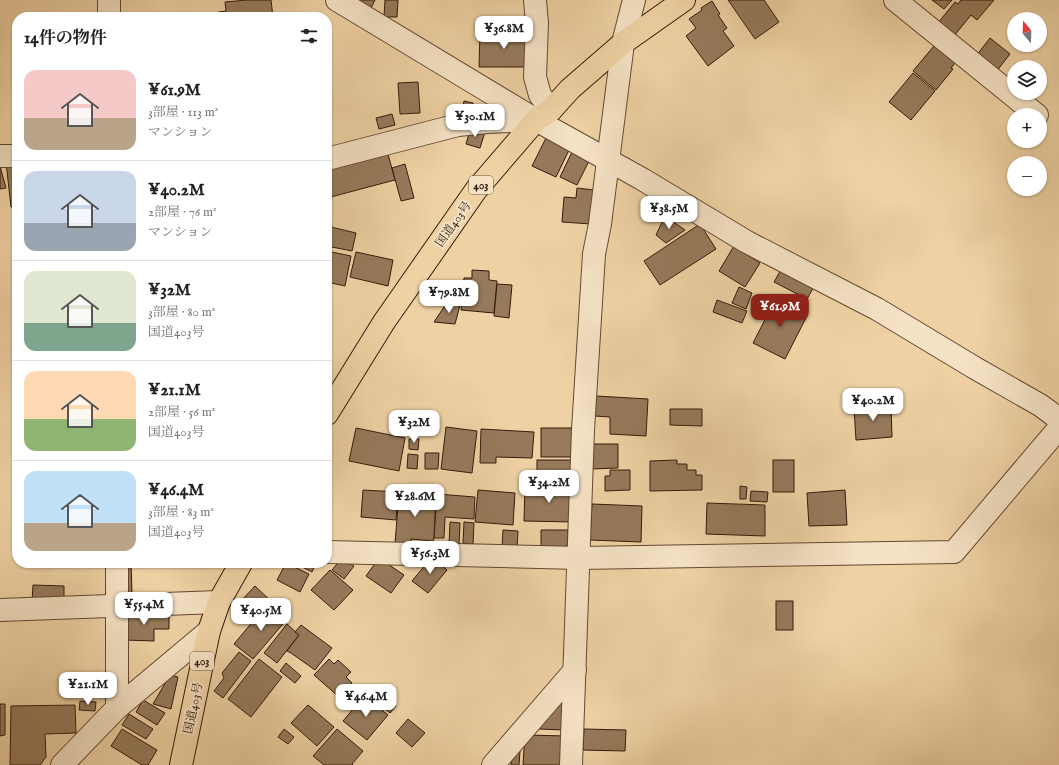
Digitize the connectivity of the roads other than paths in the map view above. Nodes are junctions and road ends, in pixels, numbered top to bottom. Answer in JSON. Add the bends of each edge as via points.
{"nodes":[{"id":1,"x":109,"y":0,"type":"edge"},
{"id":2,"x":337,"y":0,"type":"edge"},
{"id":3,"x":535,"y":0,"type":"edge"},
{"id":4,"x":634,"y":0,"type":"edge"},
{"id":5,"x":684,"y":0,"type":"edge"},
{"id":6,"x":895,"y":0,"type":"edge"},
{"id":7,"x":109,"y":12,"type":"edge"},
{"id":8,"x":623,"y":43,"type":"junction"},
{"id":9,"x":1028,"y":108,"type":"edge"},
{"id":10,"x":543,"y":115,"type":"junction"},
{"id":11,"x":0,"y":156,"type":"edge"},
{"id":12,"x":12,"y":156,"type":"edge"},
{"id":13,"x":332,"y":158,"type":"edge"},
{"id":14,"x":607,"y":159,"type":"junction"},
{"id":15,"x":332,"y":406,"type":"edge"},
{"id":16,"x":1059,"y":419,"type":"edge"},
{"id":17,"x":1059,"y":428,"type":"edge"},
{"id":18,"x":332,"y":552,"type":"edge"},
{"id":19,"x":579,"y":558,"type":"junction"},
{"id":20,"x":117,"y":568,"type":"edge"},
{"id":21,"x":238,"y":568,"type":"edge"},
{"id":22,"x":219,"y":602,"type":"junction"},
{"id":23,"x":118,"y":606,"type":"junction"},
{"id":24,"x":0,"y":610,"type":"edge"},
{"id":25,"x":208,"y":632,"type":"junction"},
{"id":26,"x":575,"y":670,"type":"junction"},
{"id":27,"x":117,"y":708,"type":"junction"},
{"id":28,"x":62,"y":765,"type":"edge"},
{"id":29,"x":181,"y":765,"type":"edge"},
{"id":30,"x":493,"y":765,"type":"edge"},
{"id":31,"x":571,"y":765,"type":"edge"}],
"edges":[{"from":1,"to":7,"type":"street"},
{"from":2,"to":10,"type":"street"},
{"from":3,"to":10,"type":"street","via":[[536,77]]},
{"from":4,"to":8,"type":"street"},
{"from":5,"to":8,"type":"highway","name":"国道403号","number":"403"},
{"from":6,"to":9,"type":"street"},
{"from":8,"to":10,"type":"highway","name":"国道403号","number":"403"},
{"from":8,"to":14,"type":"street"},
{"from":10,"to":13,"type":"street","via":[[458,125]]},
{"from":10,"to":14,"type":"street"},
{"from":10,"to":15,"type":"highway","name":"国道403号","number":"403","via":[[476,190],[384,322]]},
{"from":11,"to":12,"type":"street"},
{"from":14,"to":16,"type":"street","via":[[747,242],[877,309],[1040,404]]},
{"from":14,"to":19,"type":"street","via":[[594,254],[583,430]]},
{"from":17,"to":19,"type":"street","via":[[954,552]]},
{"from":18,"to":19,"type":"street"},
{"from":19,"to":26,"type":"street"},
{"from":20,"to":23,"type":"street"},
{"from":21,"to":22,"type":"highway","name":"国道403号","number":"403"},
{"from":22,"to":23,"type":"street"},
{"from":22,"to":25,"type":"highway","name":"国道403号","number":"403"},
{"from":23,"to":24,"type":"street"},
{"from":23,"to":27,"type":"street"},
{"from":25,"to":27,"type":"street"},
{"from":25,"to":29,"type":"highway","name":"国道403号","number":"403"},
{"from":26,"to":30,"type":"street"},
{"from":26,"to":31,"type":"street"},
{"from":27,"to":28,"type":"street"}]}
